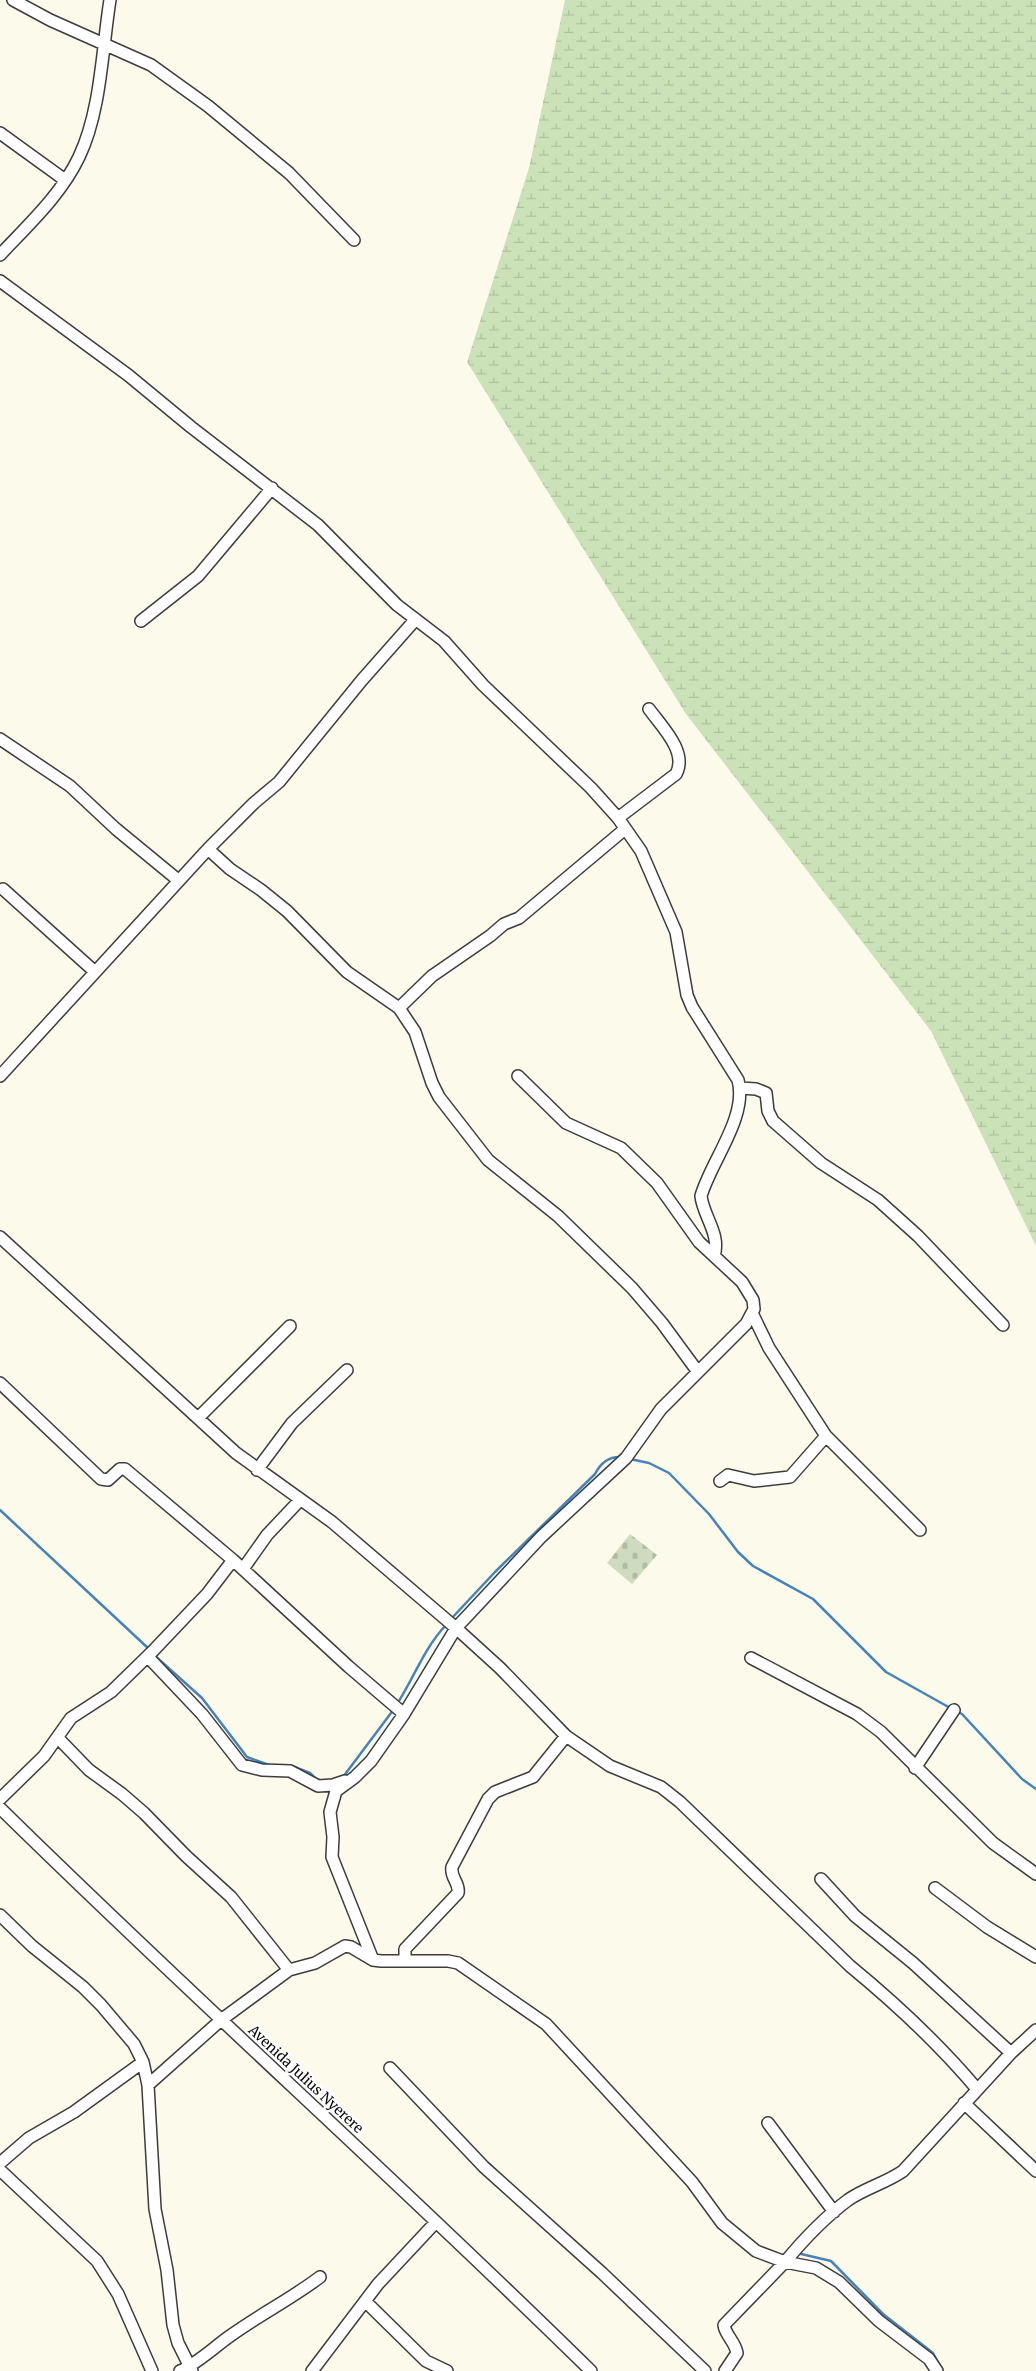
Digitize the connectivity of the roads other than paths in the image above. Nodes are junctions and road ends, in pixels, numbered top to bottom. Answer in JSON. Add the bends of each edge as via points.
{"nodes":[{"id":1,"x":13,"y":0,"type":"edge"},
{"id":2,"x":110,"y":0,"type":"edge"},
{"id":3,"x":103,"y":45,"type":"junction"},
{"id":4,"x":0,"y":133,"type":"edge"},
{"id":5,"x":65,"y":180,"type":"junction"},
{"id":6,"x":354,"y":240,"type":"dead end"},
{"id":7,"x":0,"y":255,"type":"edge"},
{"id":8,"x":0,"y":281,"type":"edge"},
{"id":9,"x":272,"y":488,"type":"junction"},
{"id":10,"x":415,"y":620,"type":"junction"},
{"id":11,"x":141,"y":621,"type":"dead end"},
{"id":12,"x":649,"y":710,"type":"dead end"},
{"id":13,"x":0,"y":739,"type":"edge"},
{"id":14,"x":618,"y":818,"type":"junction"},
{"id":15,"x":625,"y":829,"type":"junction"},
{"id":16,"x":208,"y":849,"type":"junction"},
{"id":17,"x":178,"y":880,"type":"junction"},
{"id":18,"x":3,"y":889,"type":"dead end"},
{"id":19,"x":94,"y":971,"type":"junction"},
{"id":20,"x":399,"y":1008,"type":"junction"},
{"id":21,"x":0,"y":1076,"type":"edge"},
{"id":22,"x":518,"y":1076,"type":"dead end"},
{"id":23,"x":740,"y":1088,"type":"junction"},
{"id":24,"x":0,"y":1237,"type":"edge"},
{"id":25,"x":714,"y":1256,"type":"junction"},
{"id":26,"x":753,"y":1315,"type":"junction"},
{"id":27,"x":1003,"y":1324,"type":"dead end"},
{"id":28,"x":290,"y":1326,"type":"dead end"},
{"id":29,"x":347,"y":1370,"type":"dead end"},
{"id":30,"x":698,"y":1372,"type":"junction"},
{"id":31,"x":0,"y":1383,"type":"edge"},
{"id":32,"x":198,"y":1418,"type":"junction"},
{"id":33,"x":826,"y":1436,"type":"junction"},
{"id":34,"x":257,"y":1470,"type":"junction"},
{"id":35,"x":720,"y":1481,"type":"dead end"},
{"id":36,"x":300,"y":1500,"type":"junction"},
{"id":37,"x":920,"y":1530,"type":"dead end"},
{"id":38,"x":233,"y":1560,"type":"junction"},
{"id":39,"x":243,"y":1569,"type":"junction"},
{"id":40,"x":456,"y":1628,"type":"junction"},
{"id":41,"x":148,"y":1657,"type":"junction"},
{"id":42,"x":751,"y":1658,"type":"dead end"},
{"id":43,"x":954,"y":1710,"type":"dead end"},
{"id":44,"x":404,"y":1714,"type":"junction"},
{"id":45,"x":566,"y":1736,"type":"junction"},
{"id":46,"x":58,"y":1738,"type":"junction"},
{"id":47,"x":915,"y":1768,"type":"junction"},
{"id":48,"x":356,"y":1777,"type":"junction"},
{"id":49,"x":0,"y":1799,"type":"edge"},
{"id":50,"x":0,"y":1808,"type":"edge"},
{"id":51,"x":1036,"y":1874,"type":"edge"},
{"id":52,"x":821,"y":1878,"type":"dead end"},
{"id":53,"x":935,"y":1888,"type":"dead end"},
{"id":54,"x":0,"y":1915,"type":"edge"},
{"id":55,"x":1036,"y":1957,"type":"edge"},
{"id":56,"x":373,"y":1960,"type":"junction"},
{"id":57,"x":405,"y":1960,"type":"junction"},
{"id":58,"x":289,"y":1970,"type":"junction"},
{"id":59,"x":221,"y":2020,"type":"junction"},
{"id":60,"x":1036,"y":2030,"type":"edge"},
{"id":61,"x":1032,"y":2043,"type":"edge"},
{"id":62,"x":1010,"y":2053,"type":"junction"},
{"id":63,"x":143,"y":2062,"type":"junction"},
{"id":64,"x":390,"y":2068,"type":"dead end"},
{"id":65,"x":148,"y":2085,"type":"junction"},
{"id":66,"x":977,"y":2089,"type":"junction"},
{"id":67,"x":964,"y":2103,"type":"junction"},
{"id":68,"x":768,"y":2123,"type":"dead end"},
{"id":69,"x":0,"y":2163,"type":"edge"},
{"id":70,"x":1036,"y":2171,"type":"edge"},
{"id":71,"x":4,"y":2174,"type":"edge"},
{"id":72,"x":0,"y":2187,"type":"edge"},
{"id":73,"x":834,"y":2212,"type":"junction"},
{"id":74,"x":436,"y":2222,"type":"junction"},
{"id":75,"x":784,"y":2262,"type":"junction"},
{"id":76,"x":320,"y":2277,"type":"dead end"},
{"id":77,"x":365,"y":2301,"type":"junction"},
{"id":78,"x":187,"y":2369,"type":"edge"},
{"id":79,"x":152,"y":2371,"type":"edge"},
{"id":80,"x":312,"y":2371,"type":"edge"},
{"id":81,"x":447,"y":2371,"type":"edge"},
{"id":82,"x":591,"y":2371,"type":"edge"},
{"id":83,"x":705,"y":2371,"type":"edge"},
{"id":84,"x":725,"y":2371,"type":"edge"},
{"id":85,"x":936,"y":2371,"type":"edge"}],
"edges":[{"from":1,"to":3,"type":"street"},
{"from":2,"to":3,"type":"street"},
{"from":3,"to":5,"type":"street","via":[[92,123],[78,159]]},
{"from":3,"to":6,"type":"street","via":[[151,65],[208,106],[289,173]]},
{"from":4,"to":5,"type":"street"},
{"from":5,"to":7,"type":"street"},
{"from":8,"to":9,"type":"street","via":[[128,375],[191,428]]},
{"from":9,"to":10,"type":"street","via":[[318,524]]},
{"from":9,"to":11,"type":"street","via":[[198,576]]},
{"from":10,"to":14,"type":"street","via":[[444,641],[483,685],[567,763]]},
{"from":10,"to":16,"type":"street","via":[[279,782]]},
{"from":12,"to":14,"type":"street","via":[[680,756],[680,766],[676,774]]},
{"from":13,"to":17,"type":"street","via":[[70,786]]},
{"from":14,"to":15,"type":"street"},
{"from":15,"to":20,"type":"street","via":[[520,918],[504,924],[432,976]]},
{"from":15,"to":23,"type":"street","via":[[641,851],[671,920],[690,1001]]},
{"from":16,"to":17,"type":"street"},
{"from":16,"to":20,"type":"street","via":[[287,911],[347,972]]},
{"from":17,"to":19,"type":"street"},
{"from":18,"to":19,"type":"street"},
{"from":19,"to":21,"type":"street"},
{"from":20,"to":30,"type":"street","via":[[415,1032],[432,1084],[488,1160],[558,1216],[632,1288]]},
{"from":22,"to":25,"type":"street","via":[[566,1123],[621,1148],[658,1182],[699,1242]]},
{"from":23,"to":25,"type":"street","via":[[735,1115],[701,1196],[713,1229]]},
{"from":23,"to":27,"type":"street","via":[[766,1093],[773,1122],[821,1163],[878,1200],[918,1236]]},
{"from":24,"to":32,"type":"street"},
{"from":25,"to":26,"type":"street","via":[[746,1288],[754,1304]]},
{"from":26,"to":30,"type":"street"},
{"from":26,"to":33,"type":"street","via":[[769,1348]]},
{"from":28,"to":32,"type":"street"},
{"from":29,"to":34,"type":"street","via":[[292,1423]]},
{"from":30,"to":40,"type":"street","via":[[651,1420],[626,1458],[541,1537]]},
{"from":31,"to":38,"type":"street","via":[[101,1479],[108,1480],[125,1468]]},
{"from":32,"to":34,"type":"street"},
{"from":33,"to":35,"type":"street","via":[[790,1476],[754,1481],[728,1475]]},
{"from":33,"to":37,"type":"street"},
{"from":34,"to":36,"type":"street"},
{"from":36,"to":39,"type":"street","via":[[267,1535]]},
{"from":36,"to":40,"type":"street","via":[[332,1522]]},
{"from":38,"to":39,"type":"street"},
{"from":38,"to":41,"type":"street","via":[[207,1594]]},
{"from":39,"to":44,"type":"street"},
{"from":40,"to":44,"type":"street"},
{"from":40,"to":45,"type":"street"},
{"from":41,"to":46,"type":"street","via":[[111,1692],[71,1718]]},
{"from":41,"to":48,"type":"street","via":[[202,1714],[242,1765],[290,1771],[318,1786]]},
{"from":42,"to":47,"type":"street","via":[[857,1714],[881,1732]]},
{"from":43,"to":47,"type":"street"},
{"from":44,"to":48,"type":"street"},
{"from":45,"to":57,"type":"street","via":[[533,1777],[495,1792],[488,1799],[452,1868],[458,1893],[404,1949]]},
{"from":45,"to":66,"type":"street","via":[[610,1766],[661,1787],[680,1802],[850,1966],[950,2057]]},
{"from":46,"to":49,"type":"street"},
{"from":46,"to":58,"type":"street","via":[[89,1770],[144,1813],[231,1897]]},
{"from":47,"to":51,"type":"street","via":[[993,1843]]},
{"from":48,"to":56,"type":"street","via":[[336,1791],[330,1812],[332,1856]]},
{"from":50,"to":59,"type":"street","name":"Avenida Julius Nyerere"},
{"from":52,"to":62,"type":"street","via":[[855,1916],[913,1963]]},
{"from":53,"to":55,"type":"street","via":[[987,1927]]},
{"from":54,"to":63,"type":"street","via":[[101,2005],[134,2044]]},
{"from":56,"to":57,"type":"street"},
{"from":56,"to":58,"type":"street","via":[[345,1946],[315,1963]]},
{"from":57,"to":75,"type":"street","via":[[458,1963],[546,2024],[692,2182],[722,2223],[756,2251]]},
{"from":58,"to":59,"type":"street"},
{"from":59,"to":65,"type":"street"},
{"from":59,"to":74,"type":"street","name":"Avenida Julius Nyerere"},
{"from":60,"to":61,"type":"street"},
{"from":61,"to":62,"type":"street"},
{"from":62,"to":66,"type":"street"},
{"from":63,"to":65,"type":"street"},
{"from":63,"to":69,"type":"street","via":[[74,2112],[29,2138]]},
{"from":64,"to":83,"type":"street","via":[[484,2167],[602,2272]]},
{"from":65,"to":78,"type":"street","via":[[155,2209],[167,2270],[173,2325]]},
{"from":66,"to":67,"type":"street"},
{"from":67,"to":70,"type":"street"},
{"from":67,"to":73,"type":"street","via":[[903,2171],[850,2199]]},
{"from":68,"to":73,"type":"street"},
{"from":71,"to":72,"type":"street"},
{"from":71,"to":79,"type":"street","via":[[97,2260],[118,2294]]},
{"from":73,"to":75,"type":"street","via":[[810,2232]]},
{"from":74,"to":77,"type":"street"},
{"from":74,"to":82,"type":"street","name":"Avenida Julius Nyerere"},
{"from":75,"to":84,"type":"street","via":[[724,2325],[737,2352]]},
{"from":75,"to":85,"type":"street","via":[[816,2268],[839,2282],[879,2321],[929,2359]]},
{"from":76,"to":78,"type":"street","via":[[228,2336]]},
{"from":77,"to":80,"type":"street"},
{"from":77,"to":81,"type":"street","via":[[426,2361]]}]}
